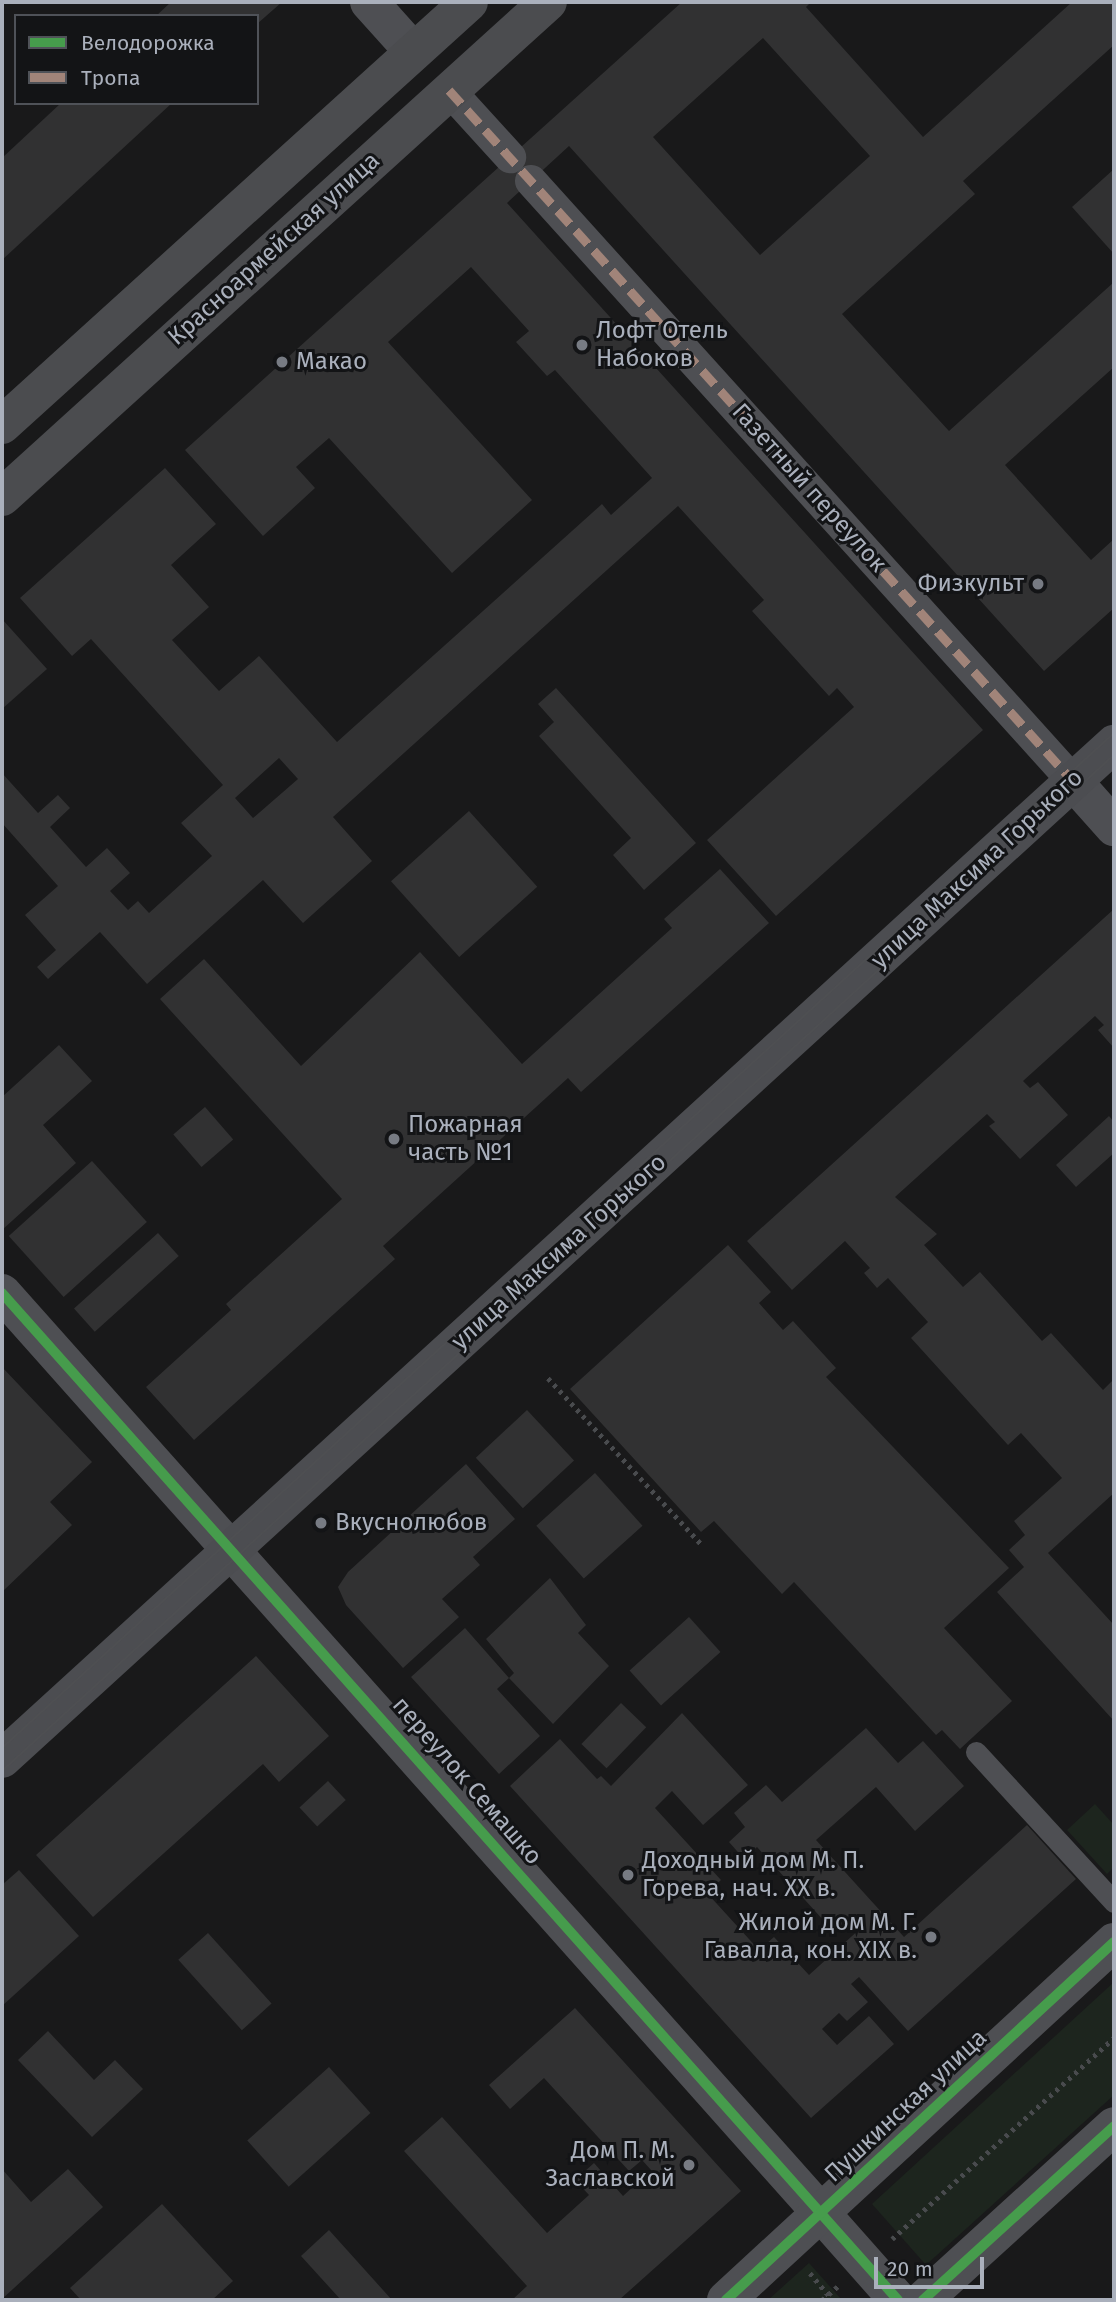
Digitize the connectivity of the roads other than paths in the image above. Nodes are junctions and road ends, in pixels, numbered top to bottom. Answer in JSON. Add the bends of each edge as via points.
{"nodes":[{"id":1,"x":369,"y":2,"type":"edge"},
{"id":2,"x":469,"y":2,"type":"edge"},
{"id":3,"x":548,"y":2,"type":"edge"},
{"id":4,"x":413,"y":51,"type":"junction"},
{"id":5,"x":449,"y":90,"type":"junction"},
{"id":6,"x":509,"y":157,"type":"dead end"},
{"id":7,"x":531,"y":181,"type":"dead end"},
{"id":8,"x":2,"y":425,"type":"edge"},
{"id":9,"x":2,"y":497,"type":"edge"},
{"id":10,"x":1114,"y":744,"type":"edge"},
{"id":11,"x":1073,"y":781,"type":"junction"},
{"id":12,"x":1114,"y":827,"type":"edge"},
{"id":13,"x":2,"y":1293,"type":"edge"},
{"id":14,"x":234,"y":1549,"type":"junction"},
{"id":15,"x":976,"y":1752,"type":"dead end"},
{"id":16,"x":2,"y":1759,"type":"edge"},
{"id":17,"x":1114,"y":1902,"type":"edge"},
{"id":18,"x":1114,"y":1942,"type":"edge"},
{"id":19,"x":1114,"y":2126,"type":"edge"},
{"id":20,"x":821,"y":2213,"type":"junction"},
{"id":21,"x":726,"y":2300,"type":"edge"},
{"id":22,"x":898,"y":2300,"type":"edge"},
{"id":23,"x":923,"y":2300,"type":"edge"}],
"edges":[{"from":1,"to":4,"type":"street"},
{"from":2,"to":4,"type":"main road"},
{"from":3,"to":5,"type":"main road","name":"Красноармейская улица"},
{"from":4,"to":8,"type":"main road"},
{"from":5,"to":6,"type":"street"},
{"from":5,"to":9,"type":"main road","name":"Красноармейская улица"},
{"from":7,"to":11,"type":"street","name":"Газетный переулок"},
{"from":10,"to":11,"type":"main road","name":"улица Максима Горького"},
{"from":11,"to":12,"type":"street","name":"Газетный переулок"},
{"from":11,"to":14,"type":"main road","name":"улица Максима Горького"},
{"from":13,"to":14,"type":"street","name":"переулок Семашко"},
{"from":14,"to":16,"type":"main road","name":"улица Максима Горького"},
{"from":14,"to":20,"type":"street","name":"переулок Семашко"},
{"from":15,"to":17,"type":"lane"},
{"from":18,"to":20,"type":"street","name":"Пушкинская улица"},
{"from":19,"to":23,"type":"street"},
{"from":20,"to":21,"type":"street","name":"Пушкинская улица"},
{"from":20,"to":22,"type":"street","name":"переулок Семашко"}]}
